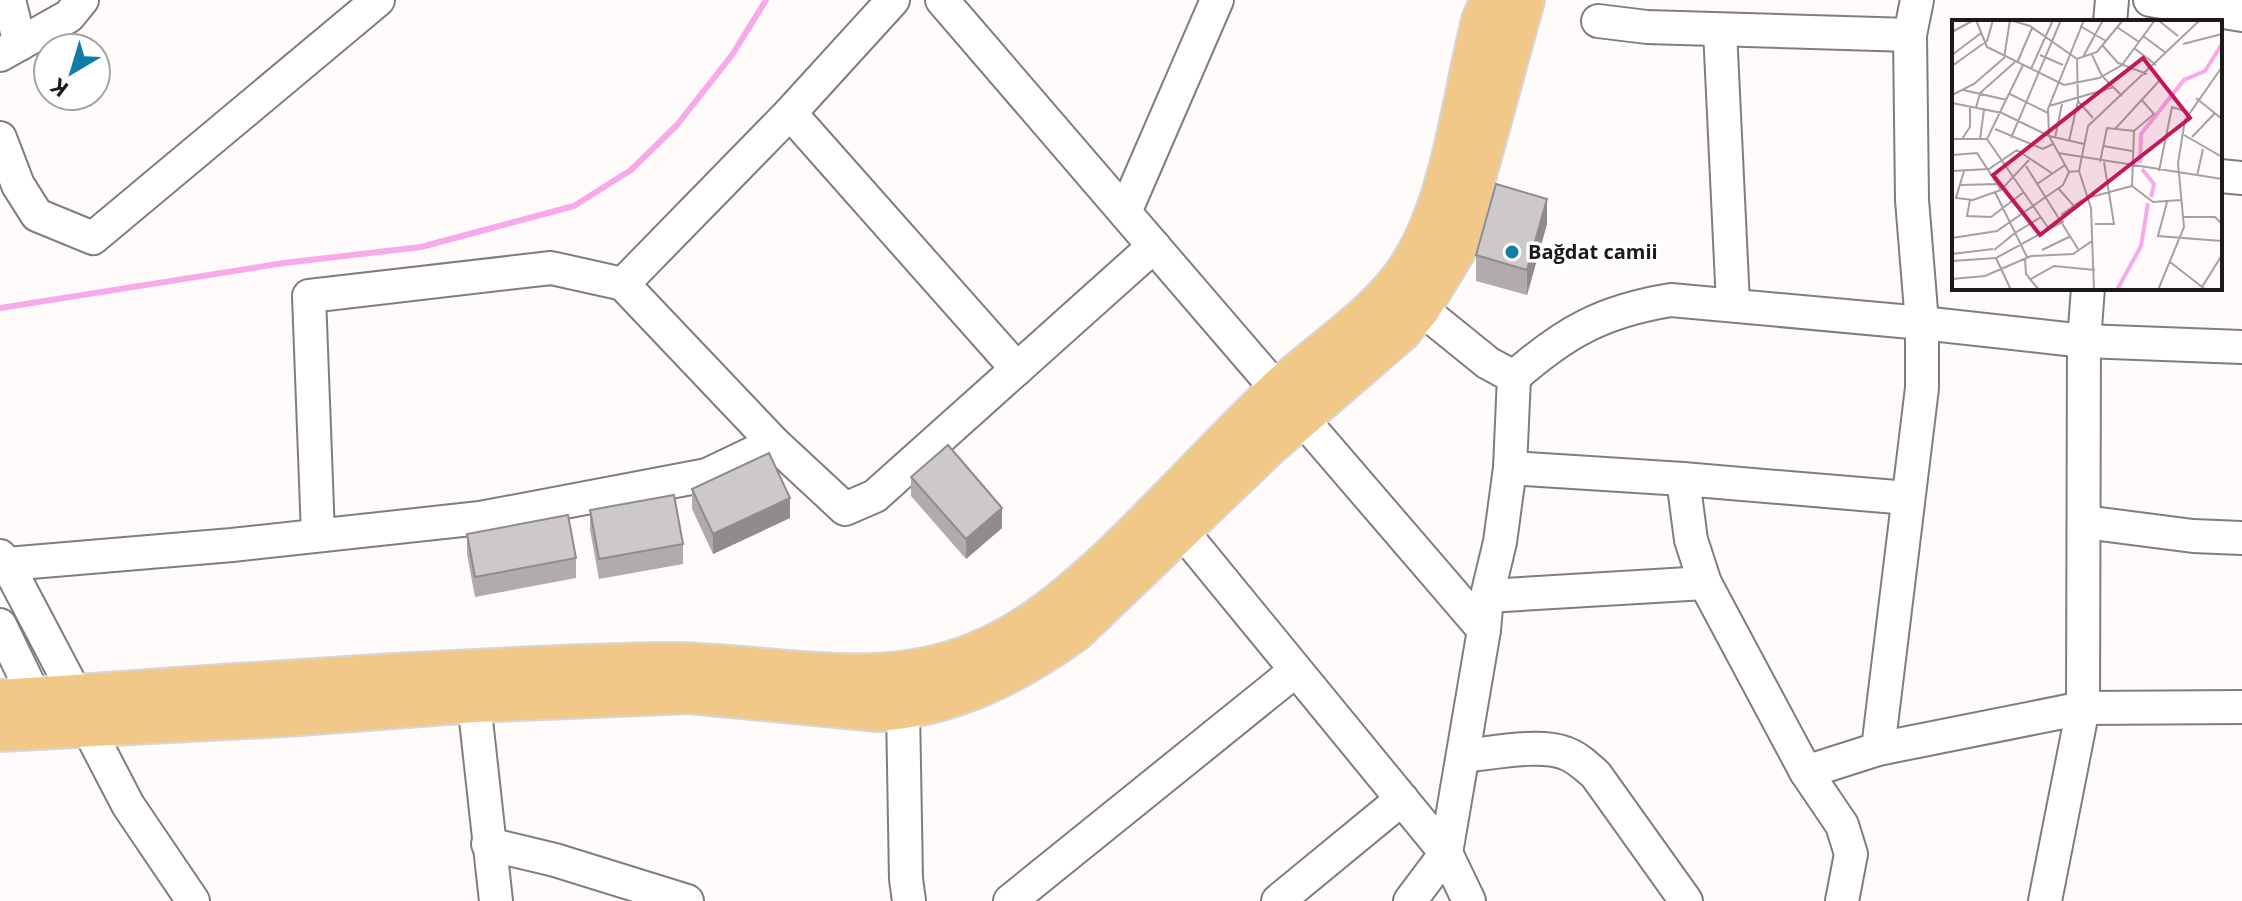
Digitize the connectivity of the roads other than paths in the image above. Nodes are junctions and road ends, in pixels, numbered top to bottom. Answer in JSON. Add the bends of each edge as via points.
{"nodes":[{"id":1,"x":9,"y":0,"type":"edge"},
{"id":2,"x":82,"y":0,"type":"edge"},
{"id":3,"x":378,"y":0,"type":"edge"},
{"id":4,"x":893,"y":0,"type":"edge"},
{"id":5,"x":942,"y":0,"type":"edge"},
{"id":6,"x":1217,"y":0,"type":"edge"},
{"id":7,"x":1491,"y":0,"type":"edge"},
{"id":8,"x":1524,"y":0,"type":"edge"},
{"id":9,"x":1917,"y":0,"type":"edge"},
{"id":10,"x":2112,"y":0,"type":"edge"},
{"id":11,"x":2150,"y":0,"type":"edge"},
{"id":12,"x":2242,"y":15,"type":"edge"},
{"id":13,"x":2110,"y":20,"type":"edge"},
{"id":14,"x":1598,"y":21,"type":"dead end"},
{"id":15,"x":1720,"y":30,"type":"junction"},
{"id":16,"x":1910,"y":35,"type":"junction"},
{"id":17,"x":10,"y":50,"type":"edge"},
{"id":18,"x":790,"y":113,"type":"junction"},
{"id":19,"x":0,"y":138,"type":"edge"},
{"id":20,"x":2222,"y":176,"type":"edge"},
{"id":21,"x":2242,"y":178,"type":"edge"},
{"id":22,"x":1125,"y":212,"type":"junction"},
{"id":23,"x":1154,"y":246,"type":"junction"},
{"id":24,"x":623,"y":284,"type":"junction"},
{"id":25,"x":2088,"y":290,"type":"edge"},
{"id":26,"x":1733,"y":304,"type":"junction"},
{"id":27,"x":1420,"y":308,"type":"junction"},
{"id":28,"x":1922,"y":323,"type":"junction"},
{"id":29,"x":2084,"y":341,"type":"junction"},
{"id":30,"x":2242,"y":347,"type":"edge"},
{"id":31,"x":1017,"y":369,"type":"junction"},
{"id":32,"x":1514,"y":377,"type":"junction"},
{"id":33,"x":1289,"y":404,"type":"junction"},
{"id":34,"x":774,"y":443,"type":"junction"},
{"id":35,"x":1510,"y":468,"type":"junction"},
{"id":36,"x":1683,"y":479,"type":"junction"},
{"id":37,"x":1908,"y":498,"type":"junction"},
{"id":38,"x":2084,"y":522,"type":"junction"},
{"id":39,"x":1182,"y":531,"type":"junction"},
{"id":40,"x":318,"y":535,"type":"junction"},
{"id":41,"x":2242,"y":538,"type":"edge"},
{"id":42,"x":4,"y":560,"type":"edge"},
{"id":43,"x":1705,"y":583,"type":"junction"},
{"id":44,"x":1487,"y":596,"type":"junction"},
{"id":45,"x":0,"y":625,"type":"edge"},
{"id":46,"x":1484,"y":630,"type":"junction"},
{"id":47,"x":1295,"y":671,"type":"junction"},
{"id":48,"x":474,"y":702,"type":"junction"},
{"id":49,"x":2242,"y":707,"type":"edge"},
{"id":50,"x":2083,"y":708,"type":"junction"},
{"id":51,"x":50,"y":709,"type":"edge"},
{"id":52,"x":903,"y":709,"type":"junction"},
{"id":53,"x":0,"y":731,"type":"edge"},
{"id":54,"x":1878,"y":749,"type":"junction"},
{"id":55,"x":1464,"y":756,"type":"junction"},
{"id":56,"x":1806,"y":772,"type":"junction"},
{"id":57,"x":1402,"y":799,"type":"junction"},
{"id":58,"x":488,"y":844,"type":"junction"},
{"id":59,"x":1446,"y":853,"type":"junction"},
{"id":60,"x":193,"y":901,"type":"edge"},
{"id":61,"x":496,"y":901,"type":"edge"},
{"id":62,"x":687,"y":901,"type":"edge"},
{"id":63,"x":909,"y":901,"type":"edge"},
{"id":64,"x":1010,"y":901,"type":"edge"},
{"id":65,"x":1278,"y":901,"type":"edge"},
{"id":66,"x":1410,"y":901,"type":"edge"},
{"id":67,"x":1469,"y":901,"type":"edge"},
{"id":68,"x":1686,"y":901,"type":"edge"},
{"id":69,"x":1842,"y":901,"type":"edge"},
{"id":70,"x":2045,"y":901,"type":"edge"}],
"edges":[{"from":1,"to":17,"type":"street"},
{"from":2,"to":17,"type":"street","via":[[69,16]]},
{"from":3,"to":19,"type":"street","via":[[93,238],[37,215],[18,185]]},
{"from":4,"to":18,"type":"street"},
{"from":5,"to":22,"type":"street"},
{"from":6,"to":22,"type":"street"},
{"from":7,"to":33,"type":"main road","via":[[1437,210],[1412,264]]},
{"from":8,"to":27,"type":"main road","via":[[1455,251]]},
{"from":9,"to":16,"type":"street"},
{"from":10,"to":13,"type":"street"},
{"from":11,"to":12,"type":"street"},
{"from":14,"to":15,"type":"street"},
{"from":15,"to":16,"type":"street"},
{"from":15,"to":26,"type":"street"},
{"from":16,"to":28,"type":"street","via":[[1912,200]]},
{"from":18,"to":24,"type":"street"},
{"from":18,"to":31,"type":"street"},
{"from":20,"to":21,"type":"street"},
{"from":22,"to":23,"type":"street"},
{"from":23,"to":31,"type":"street"},
{"from":23,"to":33,"type":"street"},
{"from":24,"to":34,"type":"street"},
{"from":24,"to":40,"type":"street","via":[[551,268],[309,296]]},
{"from":25,"to":29,"type":"street"},
{"from":26,"to":28,"type":"street"},
{"from":26,"to":32,"type":"street","via":[[1671,300],[1630,306],[1548,347]]},
{"from":27,"to":32,"type":"street","via":[[1488,363]]},
{"from":27,"to":33,"type":"main road","via":[[1401,331]]},
{"from":28,"to":29,"type":"street"},
{"from":28,"to":37,"type":"street","via":[[1922,388]]},
{"from":29,"to":30,"type":"street"},
{"from":29,"to":38,"type":"street"},
{"from":31,"to":34,"type":"street","via":[[875,496],[845,509]]},
{"from":32,"to":35,"type":"street"},
{"from":33,"to":39,"type":"main road"},
{"from":33,"to":46,"type":"street"},
{"from":33,"to":51,"type":"main road","via":[[1161,510],[1064,600],[998,644],[950,662],[900,672],[847,674],[742,665],[633,664],[417,674]]},
{"from":34,"to":40,"type":"street","via":[[707,475],[640,489],[480,518]]},
{"from":35,"to":36,"type":"street"},
{"from":35,"to":44,"type":"street"},
{"from":36,"to":37,"type":"street"},
{"from":36,"to":43,"type":"street","via":[[1691,540]]},
{"from":37,"to":54,"type":"street"},
{"from":38,"to":41,"type":"street"},
{"from":38,"to":50,"type":"street"},
{"from":39,"to":47,"type":"street"},
{"from":39,"to":52,"type":"main road","via":[[1046,652],[978,689]]},
{"from":40,"to":42,"type":"street"},
{"from":42,"to":51,"type":"street"},
{"from":43,"to":44,"type":"street"},
{"from":43,"to":56,"type":"street"},
{"from":44,"to":46,"type":"street"},
{"from":45,"to":51,"type":"street"},
{"from":46,"to":55,"type":"street"},
{"from":47,"to":57,"type":"street"},
{"from":47,"to":64,"type":"street"},
{"from":48,"to":51,"type":"main road","via":[[286,716]]},
{"from":48,"to":52,"type":"main road","via":[[689,693],[849,709]]},
{"from":48,"to":58,"type":"street"},
{"from":49,"to":50,"type":"street"},
{"from":50,"to":54,"type":"street"},
{"from":50,"to":70,"type":"street"},
{"from":51,"to":53,"type":"main road"},
{"from":51,"to":60,"type":"street","via":[[128,805]]},
{"from":52,"to":63,"type":"street"},
{"from":54,"to":56,"type":"street"},
{"from":55,"to":59,"type":"street"},
{"from":55,"to":68,"type":"street","via":[[1548,749],[1580,761],[1596,775]]},
{"from":56,"to":69,"type":"street","via":[[1842,825],[1851,854]]},
{"from":57,"to":59,"type":"street"},
{"from":57,"to":65,"type":"street"},
{"from":58,"to":61,"type":"street"},
{"from":58,"to":62,"type":"street"},
{"from":59,"to":66,"type":"street"},
{"from":59,"to":67,"type":"street"}]}
